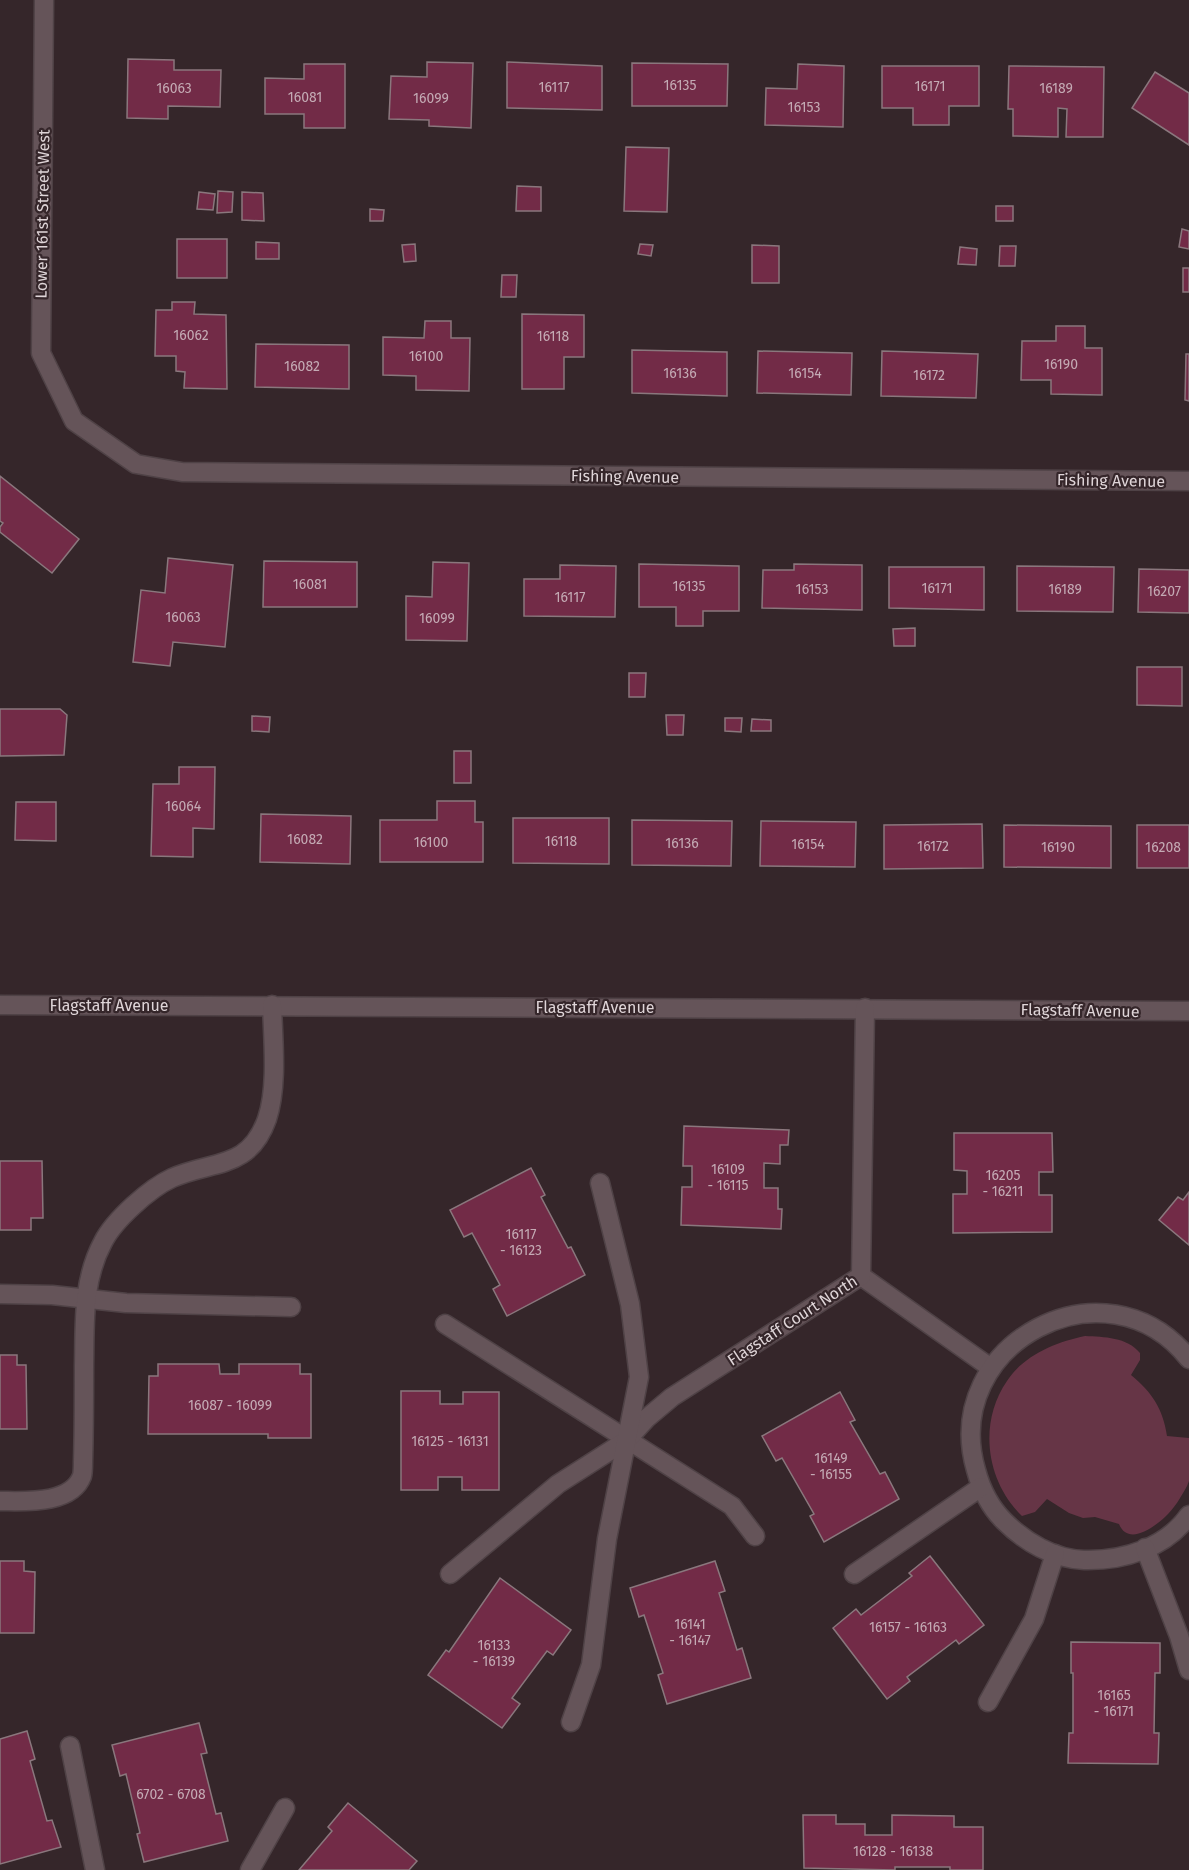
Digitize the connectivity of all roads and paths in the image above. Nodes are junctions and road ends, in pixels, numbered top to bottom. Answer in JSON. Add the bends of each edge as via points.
{"nodes":[{"id":1,"x":44,"y":0,"type":"edge"},
{"id":2,"x":74,"y":421,"type":"joint"},
{"id":3,"x":1189,"y":481,"type":"edge"},
{"id":4,"x":0,"y":1005,"type":"edge"},
{"id":5,"x":272,"y":1005,"type":"junction"},
{"id":6,"x":865,"y":1008,"type":"junction"},
{"id":7,"x":1189,"y":1011,"type":"edge"},
{"id":8,"x":600,"y":1184,"type":"dead end"},
{"id":9,"x":861,"y":1276,"type":"junction"},
{"id":10,"x":0,"y":1294,"type":"edge"},
{"id":11,"x":85,"y":1299,"type":"junction"},
{"id":12,"x":291,"y":1307,"type":"dead end"},
{"id":13,"x":445,"y":1324,"type":"dead end"},
{"id":14,"x":1189,"y":1359,"type":"edge"},
{"id":15,"x":991,"y":1368,"type":"junction"},
{"id":16,"x":627,"y":1440,"type":"junction"},
{"id":17,"x":981,"y":1487,"type":"junction"},
{"id":18,"x":0,"y":1501,"type":"edge"},
{"id":19,"x":1189,"y":1515,"type":"edge"},
{"id":20,"x":755,"y":1536,"type":"dead end"},
{"id":21,"x":1145,"y":1548,"type":"junction"},
{"id":22,"x":1055,"y":1554,"type":"junction"},
{"id":23,"x":450,"y":1574,"type":"dead end"},
{"id":24,"x":854,"y":1574,"type":"dead end"},
{"id":25,"x":1189,"y":1670,"type":"edge"},
{"id":26,"x":988,"y":1701,"type":"dead end"},
{"id":27,"x":572,"y":1722,"type":"dead end"},
{"id":28,"x":70,"y":1746,"type":"dead end"},
{"id":29,"x":285,"y":1808,"type":"dead end"},
{"id":30,"x":95,"y":1870,"type":"edge"},
{"id":31,"x":250,"y":1870,"type":"edge"}],
"edges":[{"from":1,"to":2,"type":"street","name":"Lower 161st Street West","via":[[41,353]]},
{"from":2,"to":3,"type":"street","name":"Fishing Avenue","via":[[136,464],[182,472]]},
{"from":4,"to":5,"type":"street","name":"Flagstaff Avenue"},
{"from":5,"to":6,"type":"street","name":"Flagstaff Avenue"},
{"from":5,"to":11,"type":"street","via":[[273,1090],[260,1135],[245,1154],[173,1178],[147,1194],[104,1239],[92,1266]]},
{"from":6,"to":7,"type":"street","name":"Flagstaff Avenue"},
{"from":6,"to":9,"type":"street","name":"Flagstaff Court North"},
{"from":8,"to":16,"type":"street","via":[[630,1304],[639,1377]]},
{"from":9,"to":15,"type":"street"},
{"from":9,"to":16,"type":"street","name":"Flagstaff Court North","via":[[672,1397]]},
{"from":10,"to":11,"type":"street","via":[[52,1294]]},
{"from":11,"to":12,"type":"street"},
{"from":11,"to":18,"type":"street","via":[[82,1477],[71,1490],[55,1498]]},
{"from":13,"to":16,"type":"street"},
{"from":14,"to":15,"type":"street","via":[[1156,1329],[1127,1317],[1097,1313],[1066,1316],[1037,1327],[1011,1344]]},
{"from":15,"to":17,"type":"street","via":[[977,1395],[970,1426],[972,1457]]},
{"from":16,"to":20,"type":"street","via":[[732,1506]]},
{"from":16,"to":23,"type":"street","via":[[558,1484]]},
{"from":16,"to":27,"type":"street","via":[[607,1539],[591,1665]]},
{"from":17,"to":22,"type":"street","via":[[996,1514],[1018,1535]]},
{"from":17,"to":24,"type":"street"},
{"from":19,"to":21,"type":"street","via":[[1164,1539]]},
{"from":21,"to":22,"type":"street","via":[[1106,1560]]},
{"from":21,"to":25,"type":"street"},
{"from":22,"to":26,"type":"street","via":[[1034,1619]]},
{"from":28,"to":30,"type":"street"},
{"from":29,"to":31,"type":"street"}]}
